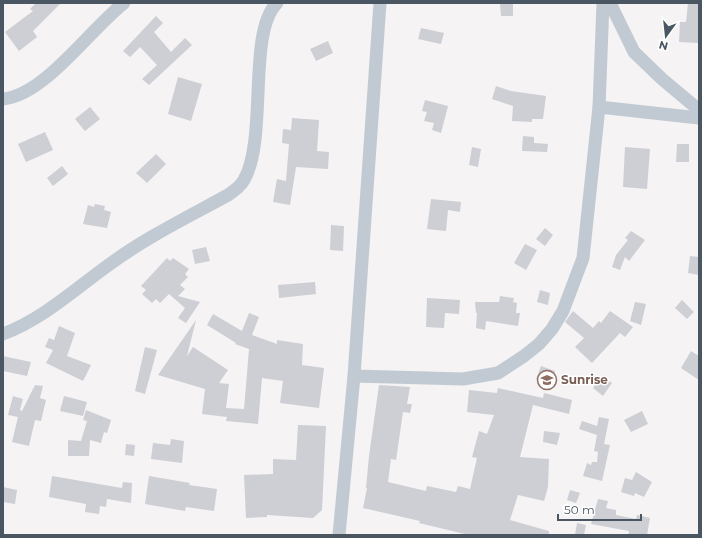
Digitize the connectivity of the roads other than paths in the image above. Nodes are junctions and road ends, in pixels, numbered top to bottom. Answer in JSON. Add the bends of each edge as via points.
{"nodes":[{"id":1,"x":124,"y":3,"type":"edge"},
{"id":2,"x":277,"y":3,"type":"edge"},
{"id":3,"x":380,"y":3,"type":"edge"},
{"id":4,"x":603,"y":3,"type":"edge"},
{"id":5,"x":610,"y":3,"type":"edge"},
{"id":6,"x":3,"y":99,"type":"edge"},
{"id":7,"x":598,"y":107,"type":"junction"},
{"id":8,"x":699,"y":110,"type":"edge"},
{"id":9,"x":699,"y":118,"type":"edge"},
{"id":10,"x":3,"y":334,"type":"edge"},
{"id":11,"x":354,"y":376,"type":"junction"},
{"id":12,"x":339,"y":535,"type":"edge"}],
"edges":[{"from":1,"to":6,"type":"street","via":[[47,78],[29,91]]},
{"from":2,"to":10,"type":"street","via":[[270,12],[264,30],[253,149],[247,174],[239,187],[130,251],[34,319]]},
{"from":3,"to":11,"type":"street"},
{"from":4,"to":7,"type":"street"},
{"from":5,"to":8,"type":"street","via":[[634,52]]},
{"from":7,"to":9,"type":"street"},
{"from":7,"to":11,"type":"street","via":[[583,258],[563,311],[539,344],[498,373],[463,380]]},
{"from":11,"to":12,"type":"street"}]}
